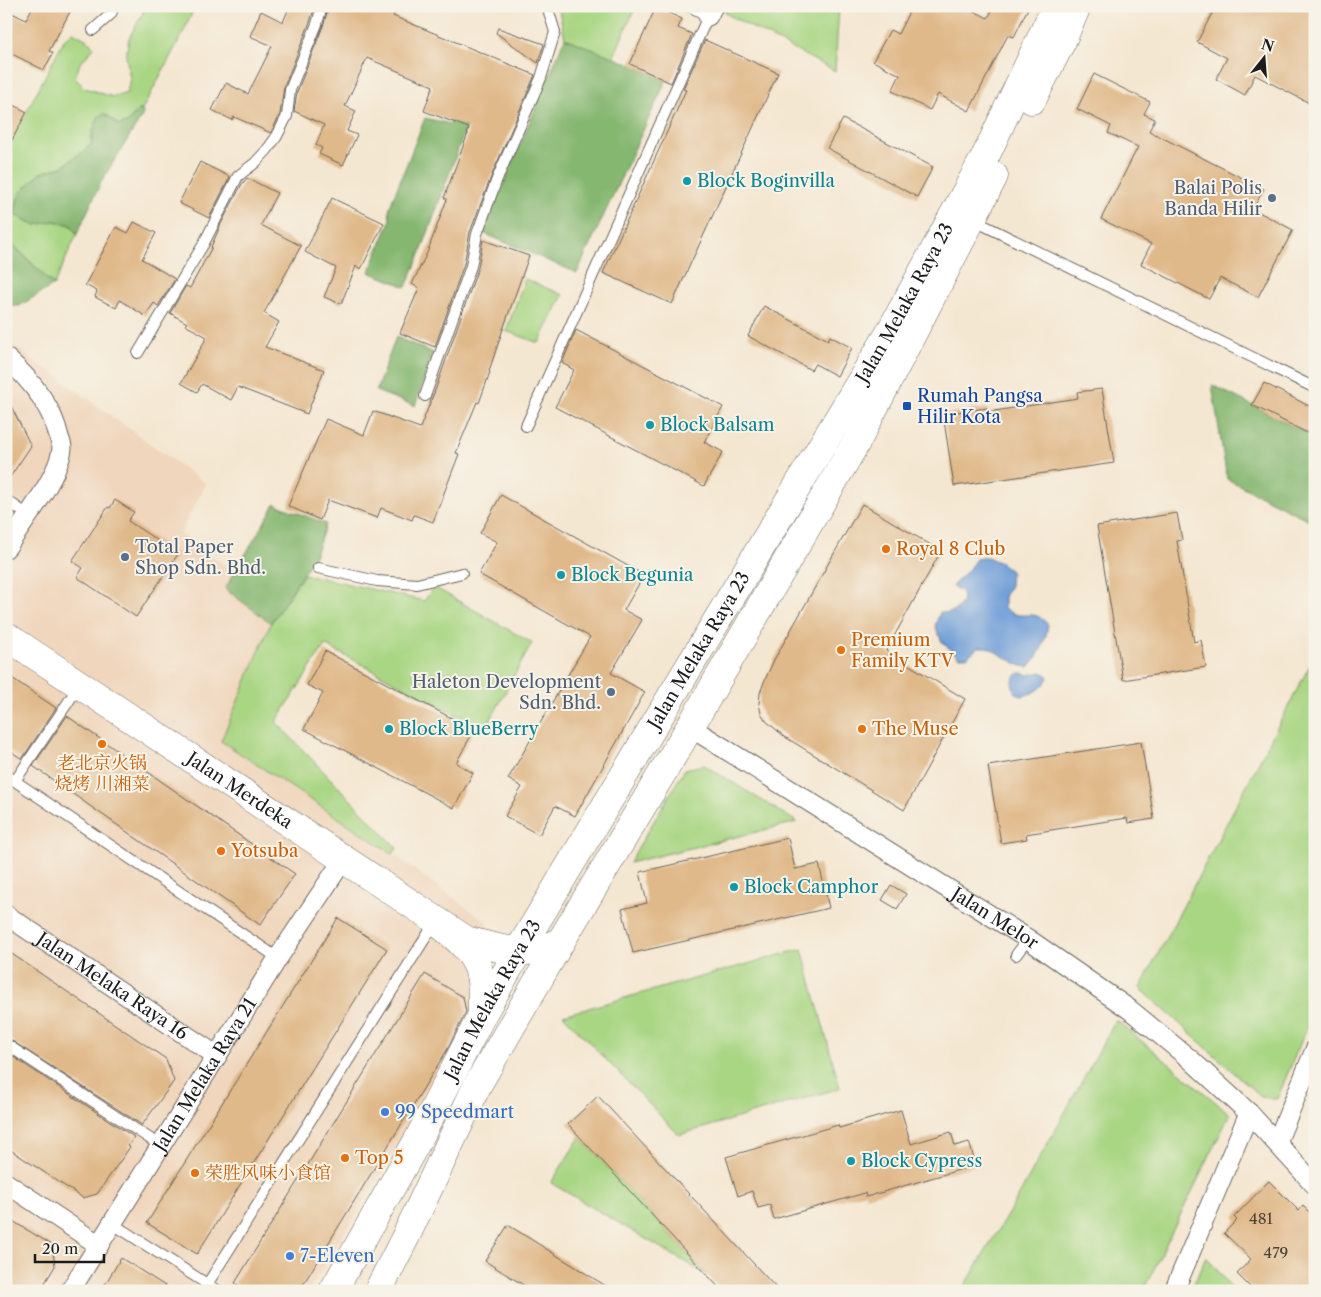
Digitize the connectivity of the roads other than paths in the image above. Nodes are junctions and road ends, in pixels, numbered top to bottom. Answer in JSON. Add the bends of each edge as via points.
{"nodes":[{"id":1,"x":114,"y":6,"type":"edge"},
{"id":2,"x":322,"y":6,"type":"edge"},
{"id":3,"x":547,"y":6,"type":"edge"},
{"id":4,"x":689,"y":6,"type":"edge"},
{"id":5,"x":1056,"y":6,"type":"edge"},
{"id":6,"x":1077,"y":6,"type":"edge"},
{"id":7,"x":711,"y":11,"type":"edge"},
{"id":8,"x":93,"y":30,"type":"dead end"},
{"id":9,"x":973,"y":220,"type":"junction"},
{"id":10,"x":138,"y":352,"type":"dead end"},
{"id":11,"x":6,"y":358,"type":"edge"},
{"id":12,"x":1315,"y":388,"type":"edge"},
{"id":13,"x":425,"y":396,"type":"dead end"},
{"id":14,"x":526,"y":426,"type":"dead end"},
{"id":15,"x":834,"y":427,"type":"junction"},
{"id":16,"x":857,"y":441,"type":"junction"},
{"id":17,"x":6,"y":500,"type":"edge"},
{"id":18,"x":28,"y":515,"type":"junction"},
{"id":19,"x":6,"y":548,"type":"edge"},
{"id":20,"x":318,"y":568,"type":"dead end"},
{"id":21,"x":462,"y":573,"type":"dead end"},
{"id":22,"x":6,"y":636,"type":"edge"},
{"id":23,"x":80,"y":685,"type":"junction"},
{"id":24,"x":690,"y":726,"type":"junction"},
{"id":25,"x":11,"y":778,"type":"edge"},
{"id":26,"x":343,"y":860,"type":"junction"},
{"id":27,"x":6,"y":915,"type":"edge"},
{"id":28,"x":436,"y":921,"type":"junction"},
{"id":29,"x":1028,"y":939,"type":"junction"},
{"id":30,"x":561,"y":941,"type":"junction"},
{"id":31,"x":519,"y":950,"type":"junction"},
{"id":32,"x":1016,"y":955,"type":"dead end"},
{"id":33,"x":278,"y":958,"type":"junction"},
{"id":34,"x":482,"y":1015,"type":"junction"},
{"id":35,"x":6,"y":1044,"type":"edge"},
{"id":36,"x":1315,"y":1050,"type":"edge"},
{"id":37,"x":217,"y":1056,"type":"junction"},
{"id":38,"x":1249,"y":1113,"type":"junction"},
{"id":39,"x":1277,"y":1142,"type":"junction"},
{"id":40,"x":161,"y":1146,"type":"junction"},
{"id":41,"x":6,"y":1183,"type":"edge"},
{"id":42,"x":1315,"y":1185,"type":"edge"},
{"id":43,"x":112,"y":1224,"type":"junction"},
{"id":44,"x":99,"y":1245,"type":"junction"},
{"id":45,"x":205,"y":1287,"type":"edge"},
{"id":46,"x":70,"y":1291,"type":"edge"},
{"id":47,"x":218,"y":1291,"type":"edge"},
{"id":48,"x":333,"y":1291,"type":"edge"},
{"id":49,"x":378,"y":1291,"type":"edge"},
{"id":50,"x":1174,"y":1291,"type":"edge"}],
"edges":[{"from":1,"to":8,"type":"lane","via":[[111,14]]},
{"from":2,"to":10,"type":"lane","via":[[290,90],[287,116],[277,136],[255,163],[238,176],[203,245]]},
{"from":3,"to":13,"type":"lane","via":[[555,32],[541,78],[497,179],[477,234],[471,266]]},
{"from":4,"to":7,"type":"lane"},
{"from":5,"to":15,"type":"main road","name":"Jalan Melaka Raya 23","via":[[986,155]]},
{"from":6,"to":9,"type":"main road","name":"Jalan Melaka Raya 23"},
{"from":7,"to":14,"type":"lane"},
{"from":9,"to":12,"type":"lane"},
{"from":9,"to":16,"type":"main road","name":"Jalan Melaka Raya 23"},
{"from":11,"to":18,"type":"street","via":[[42,398],[56,424],[62,448],[54,475]]},
{"from":15,"to":16,"type":"main road"},
{"from":15,"to":31,"type":"main road","name":"Jalan Melaka Raya 23"},
{"from":16,"to":24,"type":"main road","name":"Jalan Melaka Raya 23"},
{"from":17,"to":18,"type":"lane"},
{"from":18,"to":19,"type":"street"},
{"from":20,"to":21,"type":"lane","via":[[377,581],[417,584]]},
{"from":22,"to":23,"type":"main road","name":"Jalan Merdeka"},
{"from":23,"to":25,"type":"lane"},
{"from":23,"to":26,"type":"main road","name":"Jalan Merdeka"},
{"from":24,"to":29,"type":"street","name":"Jalan Melor"},
{"from":24,"to":30,"type":"main road","name":"Jalan Melaka Raya 23"},
{"from":25,"to":33,"type":"lane"},
{"from":26,"to":28,"type":"main road","name":"Jalan Merdeka"},
{"from":26,"to":33,"type":"street","name":"Jalan Melaka Raya 21"},
{"from":27,"to":37,"type":"street","name":"Jalan Melaka Raya 16"},
{"from":28,"to":31,"type":"main road","name":"Jalan Merdeka","via":[[466,940],[493,948]]},
{"from":28,"to":34,"type":"main road","via":[[464,944],[474,958],[480,975]]},
{"from":28,"to":45,"type":"lane"},
{"from":29,"to":32,"type":"lane"},
{"from":29,"to":38,"type":"street","name":"Jalan Melor","via":[[1129,1009],[1192,1060]]},
{"from":30,"to":31,"type":"main road","name":"Jalan Merdeka","via":[[540,950]]},
{"from":30,"to":49,"type":"main road","name":"Jalan Melaka Raya 23","via":[[478,1084]]},
{"from":31,"to":34,"type":"main road","name":"Jalan Melaka Raya 23"},
{"from":33,"to":37,"type":"street","name":"Jalan Melaka Raya 21"},
{"from":34,"to":48,"type":"main road","name":"Jalan Melaka Raya 23","via":[[419,1138]]},
{"from":35,"to":40,"type":"lane"},
{"from":36,"to":39,"type":"street"},
{"from":37,"to":40,"type":"street","name":"Jalan Melaka Raya 21"},
{"from":38,"to":39,"type":"street","name":"Jalan Melor"},
{"from":38,"to":50,"type":"street"},
{"from":39,"to":42,"type":"street","name":"Jalan Melor"},
{"from":40,"to":43,"type":"street","name":"Jalan Melaka Raya 21"},
{"from":41,"to":44,"type":"street"},
{"from":43,"to":44,"type":"street","name":"Jalan Melaka Raya 21"},
{"from":43,"to":45,"type":"lane"},
{"from":44,"to":46,"type":"street","name":"Jalan Melaka Raya 21"},
{"from":45,"to":47,"type":"lane"}]}
